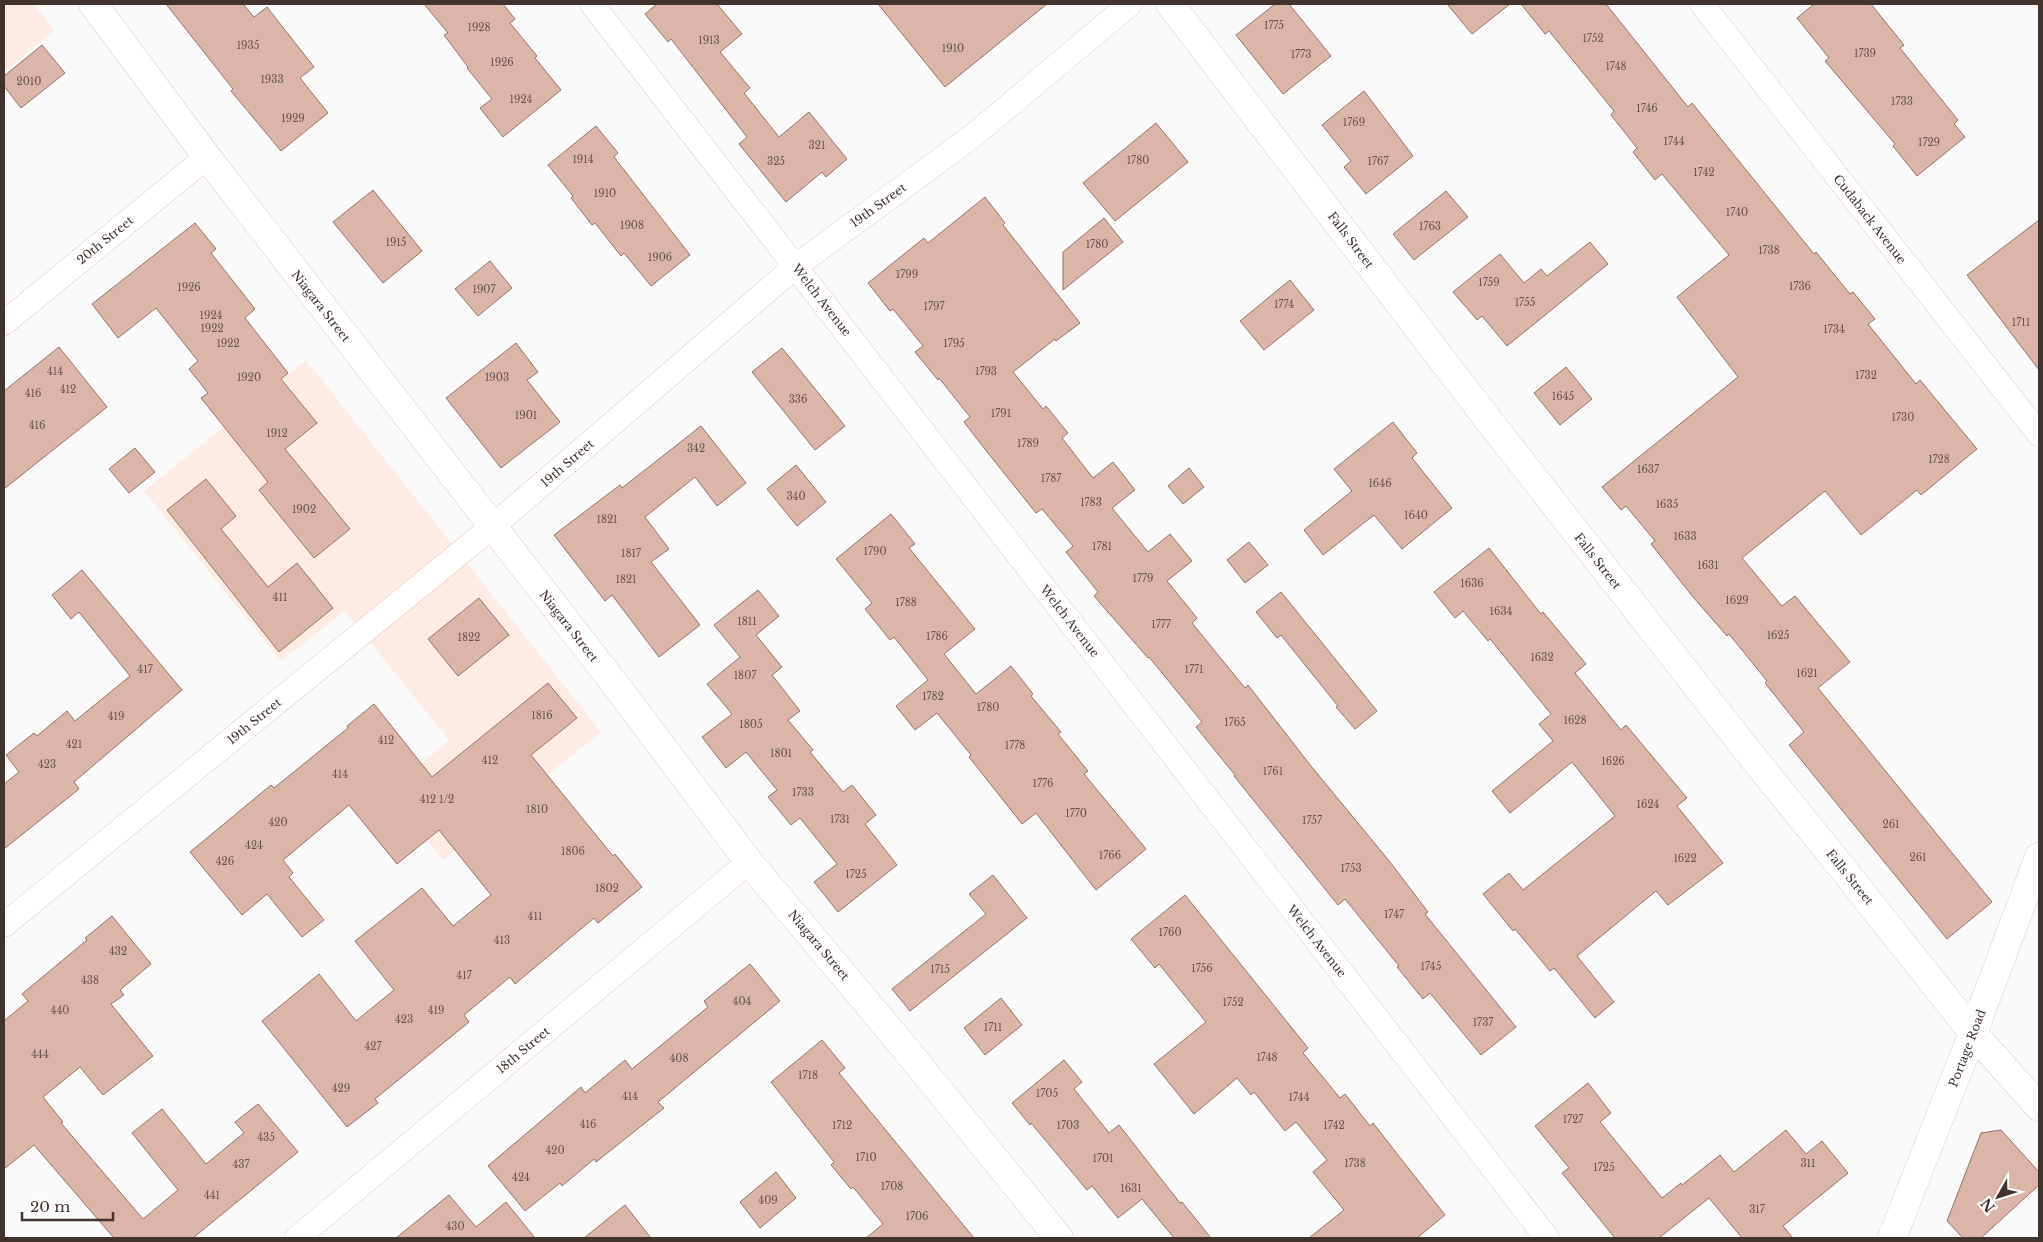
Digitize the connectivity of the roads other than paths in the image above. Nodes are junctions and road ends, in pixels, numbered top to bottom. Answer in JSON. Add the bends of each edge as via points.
{"nodes":[{"id":1,"x":93,"y":4,"type":"edge"},
{"id":2,"x":592,"y":4,"type":"edge"},
{"id":3,"x":1130,"y":4,"type":"edge"},
{"id":4,"x":1170,"y":4,"type":"edge"},
{"id":5,"x":1702,"y":4,"type":"edge"},
{"id":6,"x":207,"y":157,"type":"junction"},
{"id":7,"x":796,"y":266,"type":"junction"},
{"id":8,"x":4,"y":323,"type":"edge"},
{"id":9,"x":2039,"y":434,"type":"edge"},
{"id":10,"x":492,"y":528,"type":"junction"},
{"id":11,"x":2039,"y":857,"type":"edge"},
{"id":12,"x":750,"y":862,"type":"junction"},
{"id":13,"x":4,"y":925,"type":"edge"},
{"id":14,"x":1973,"y":1033,"type":"junction"},
{"id":15,"x":2039,"y":1106,"type":"edge"},
{"id":16,"x":1054,"y":1236,"type":"edge"},
{"id":17,"x":297,"y":1238,"type":"edge"},
{"id":18,"x":1547,"y":1238,"type":"edge"},
{"id":19,"x":1892,"y":1238,"type":"edge"}],
"edges":[{"from":1,"to":6,"type":"street","name":"Niagara Street"},
{"from":2,"to":7,"type":"street","name":"Welch Avenue"},
{"from":3,"to":7,"type":"street","name":"19th Street","via":[[974,135]]},
{"from":4,"to":14,"type":"street","name":"Falls Street","via":[[1498,433]]},
{"from":5,"to":9,"type":"street","name":"Cudaback Avenue"},
{"from":6,"to":8,"type":"street","name":"20th Street"},
{"from":6,"to":10,"type":"street","name":"Niagara Street"},
{"from":7,"to":10,"type":"street","name":"19th Street"},
{"from":7,"to":18,"type":"street","name":"Welch Avenue"},
{"from":10,"to":12,"type":"street","name":"Niagara Street"},
{"from":10,"to":13,"type":"street","name":"19th Street"},
{"from":11,"to":14,"type":"street","name":"Portage Road"},
{"from":12,"to":16,"type":"street","name":"Niagara Street","via":[[899,1041]]},
{"from":12,"to":17,"type":"street","name":"18th Street"},
{"from":14,"to":15,"type":"street","name":"Falls Street"},
{"from":14,"to":19,"type":"street","name":"Portage Road"}]}
